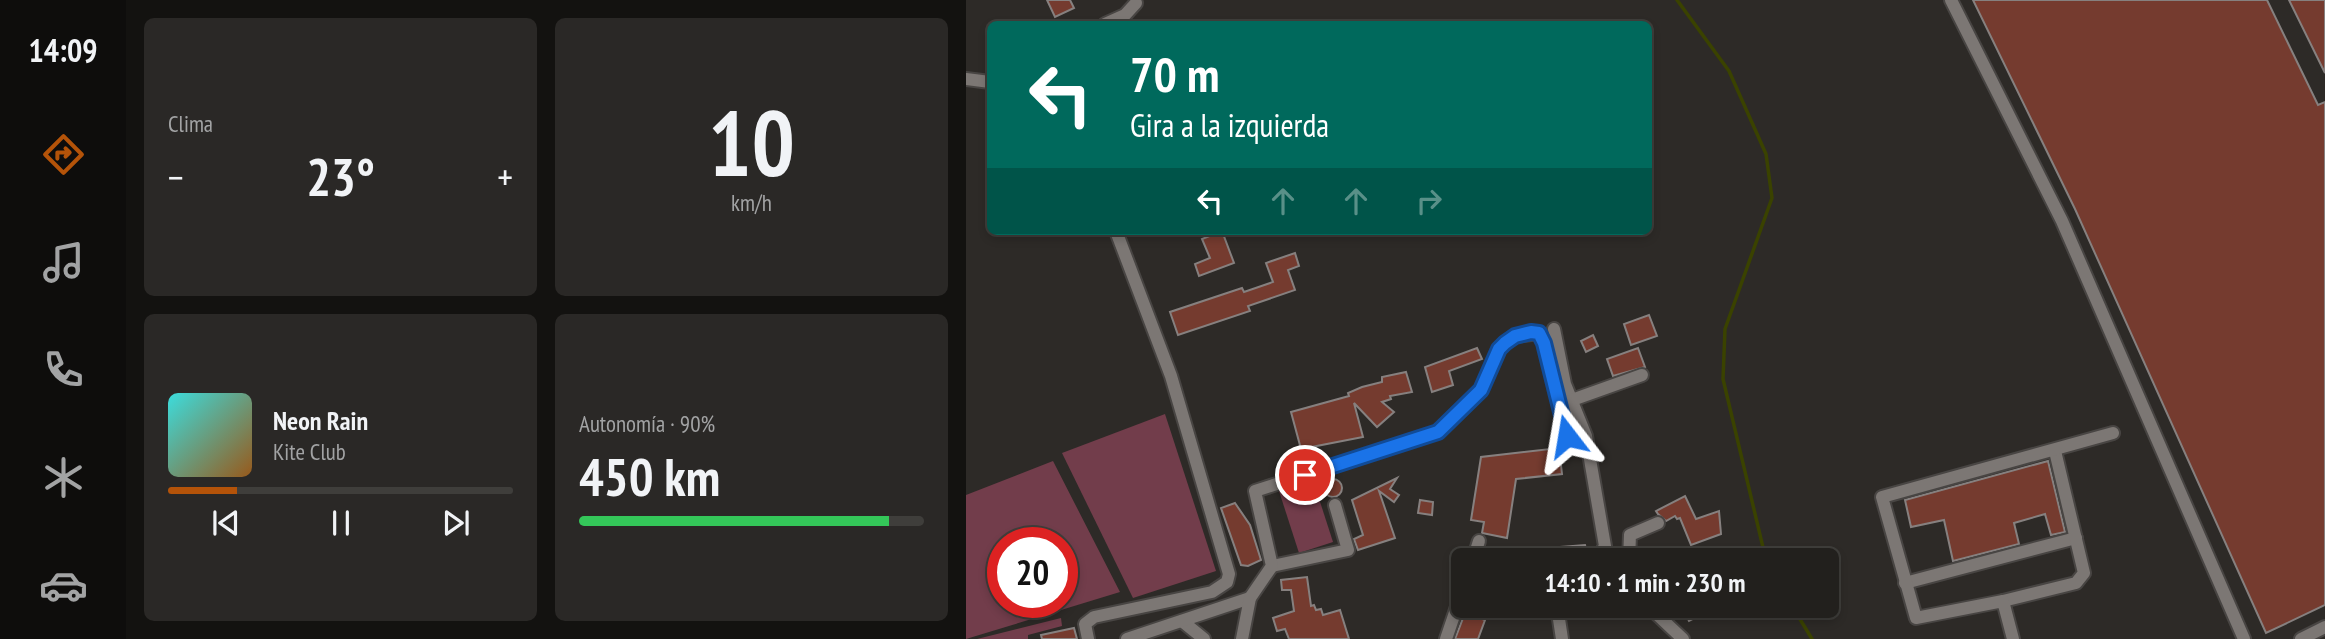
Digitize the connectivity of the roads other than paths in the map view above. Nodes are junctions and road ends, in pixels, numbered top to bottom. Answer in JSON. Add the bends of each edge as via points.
{"nodes":[{"id":1,"x":1951,"y":0,"type":"edge"},
{"id":2,"x":1136,"y":3,"type":"dead end"},
{"id":3,"x":1112,"y":21,"type":"edge"},
{"id":4,"x":966,"y":79,"type":"edge"},
{"id":5,"x":987,"y":82,"type":"edge"},
{"id":6,"x":1118,"y":235,"type":"edge"},
{"id":7,"x":1554,"y":328,"type":"dead end"},
{"id":8,"x":1642,"y":375,"type":"dead end"},
{"id":9,"x":1572,"y":400,"type":"junction"},
{"id":10,"x":2113,"y":433,"type":"dead end"},
{"id":11,"x":1567,"y":436,"type":"dead end"},
{"id":12,"x":2055,"y":451,"type":"junction"},
{"id":13,"x":1335,"y":505,"type":"dead end"},
{"id":14,"x":1658,"y":523,"type":"dead end"},
{"id":15,"x":2076,"y":538,"type":"junction"},
{"id":16,"x":1479,"y":541,"type":"dead end"},
{"id":17,"x":1477,"y":548,"type":"edge"},
{"id":18,"x":1604,"y":548,"type":"edge"},
{"id":19,"x":1629,"y":548,"type":"edge"},
{"id":20,"x":1272,"y":566,"type":"junction"},
{"id":21,"x":1906,"y":583,"type":"junction"},
{"id":22,"x":1250,"y":597,"type":"junction"},
{"id":23,"x":2003,"y":601,"type":"junction"},
{"id":24,"x":1453,"y":618,"type":"edge"},
{"id":25,"x":1559,"y":618,"type":"edge"},
{"id":26,"x":1661,"y":618,"type":"edge"},
{"id":27,"x":1182,"y":621,"type":"junction"},
{"id":28,"x":2325,"y":627,"type":"edge"},
{"id":29,"x":1088,"y":639,"type":"edge"},
{"id":30,"x":1127,"y":639,"type":"edge"},
{"id":31,"x":1204,"y":639,"type":"edge"},
{"id":32,"x":1242,"y":639,"type":"edge"},
{"id":33,"x":1446,"y":639,"type":"edge"},
{"id":34,"x":1562,"y":639,"type":"edge"},
{"id":35,"x":1683,"y":639,"type":"edge"},
{"id":36,"x":2013,"y":639,"type":"edge"},
{"id":37,"x":2244,"y":639,"type":"edge"},
{"id":38,"x":2301,"y":639,"type":"edge"}],
"edges":[{"from":1,"to":37,"type":"street","via":[[2062,221]]},
{"from":2,"to":3,"type":"street"},
{"from":4,"to":5,"type":"street"},
{"from":6,"to":29,"type":"street","via":[[1171,376],[1229,574],[1227,582],[1212,592],[1094,617],[1085,624]]},
{"from":7,"to":9,"type":"street"},
{"from":8,"to":9,"type":"street"},
{"from":9,"to":18,"type":"street","via":[[1586,436]]},
{"from":10,"to":12,"type":"street"},
{"from":11,"to":20,"type":"street","via":[[1542,337],[1531,332],[1515,336],[1499,349],[1481,390],[1438,432],[1255,491]]},
{"from":12,"to":15,"type":"street"},
{"from":12,"to":21,"type":"street","via":[[1882,497]]},
{"from":13,"to":20,"type":"street","via":[[1348,550]]},
{"from":14,"to":19,"type":"street","via":[[1630,535]]},
{"from":15,"to":21,"type":"street"},
{"from":15,"to":23,"type":"street","via":[[2084,573],[2081,580]]},
{"from":16,"to":17,"type":"street"},
{"from":20,"to":22,"type":"street"},
{"from":21,"to":23,"type":"street","via":[[1919,620]]},
{"from":22,"to":27,"type":"street"},
{"from":22,"to":32,"type":"street"},
{"from":23,"to":36,"type":"street"},
{"from":24,"to":33,"type":"street"},
{"from":25,"to":34,"type":"street"},
{"from":26,"to":35,"type":"street"},
{"from":27,"to":30,"type":"street"},
{"from":27,"to":31,"type":"street"},
{"from":28,"to":38,"type":"street"}]}
